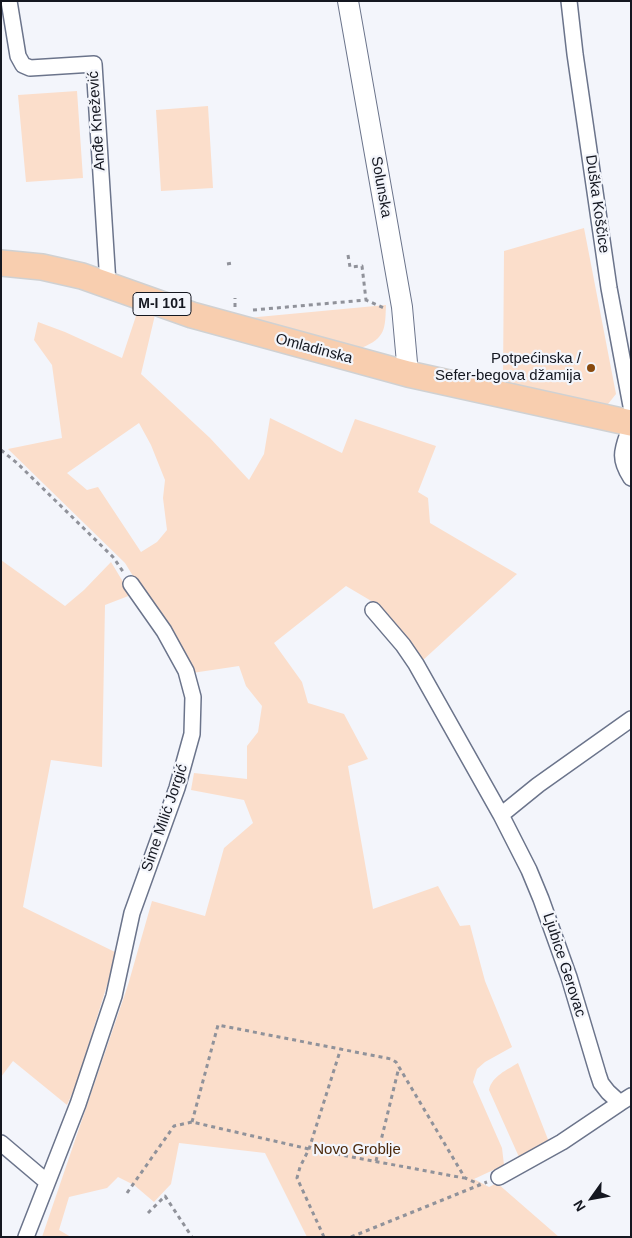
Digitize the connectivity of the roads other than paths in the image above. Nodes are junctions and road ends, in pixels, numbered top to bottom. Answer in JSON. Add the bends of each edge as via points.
{"nodes":[{"id":1,"x":9,"y":1,"type":"edge"},
{"id":2,"x":348,"y":1,"type":"edge"},
{"id":3,"x":569,"y":1,"type":"edge"},
{"id":4,"x":1,"y":263,"type":"edge"},
{"id":5,"x":108,"y":284,"type":"junction"},
{"id":6,"x":408,"y":374,"type":"junction"},
{"id":7,"x":631,"y":406,"type":"edge"},
{"id":8,"x":631,"y":424,"type":"edge"},
{"id":9,"x":631,"y":478,"type":"edge"},
{"id":10,"x":131,"y":584,"type":"road end"},
{"id":11,"x":373,"y":610,"type":"dead end"},
{"id":12,"x":631,"y":719,"type":"edge"},
{"id":13,"x":501,"y":815,"type":"junction"},
{"id":14,"x":626,"y":1100,"type":"edge"},
{"id":15,"x":1,"y":1143,"type":"edge"},
{"id":16,"x":499,"y":1177,"type":"road end"},
{"id":17,"x":47,"y":1182,"type":"junction"},
{"id":18,"x":26,"y":1237,"type":"edge"}],
"edges":[{"from":1,"to":5,"type":"street","name":"Anđe Knežević","via":[[18,56],[23,65],[30,68],[94,64]]},
{"from":2,"to":6,"type":"street","name":"Solunska","via":[[402,308]]},
{"from":3,"to":7,"type":"street","name":"Duška Koščice","via":[[609,288]]},
{"from":4,"to":5,"type":"main road","name":"Omladinska","number":"M-I 101","via":[[61,271]]},
{"from":5,"to":6,"type":"main road","name":"Omladinska","number":"M-I 101","via":[[210,320]]},
{"from":6,"to":8,"type":"main road","name":"Omladinska","number":"M-I 101"},
{"from":8,"to":9,"type":"street","via":[[622,451],[622,459]]},
{"from":10,"to":17,"type":"street","name":"Sime Milić Jorgić","via":[[164,631],[186,672],[193,697],[192,734],[177,788],[132,913],[114,996],[78,1104]]},
{"from":11,"to":13,"type":"street","name":"Ljubice Gerovac","via":[[416,664]]},
{"from":12,"to":13,"type":"street"},
{"from":13,"to":14,"type":"street","name":"Ljubice Gerovac","via":[[541,899],[601,1083],[608,1092]]},
{"from":14,"to":16,"type":"street","via":[[562,1142]]},
{"from":15,"to":17,"type":"street"},
{"from":17,"to":18,"type":"street","name":"Sime Milić Jorgić"}]}
